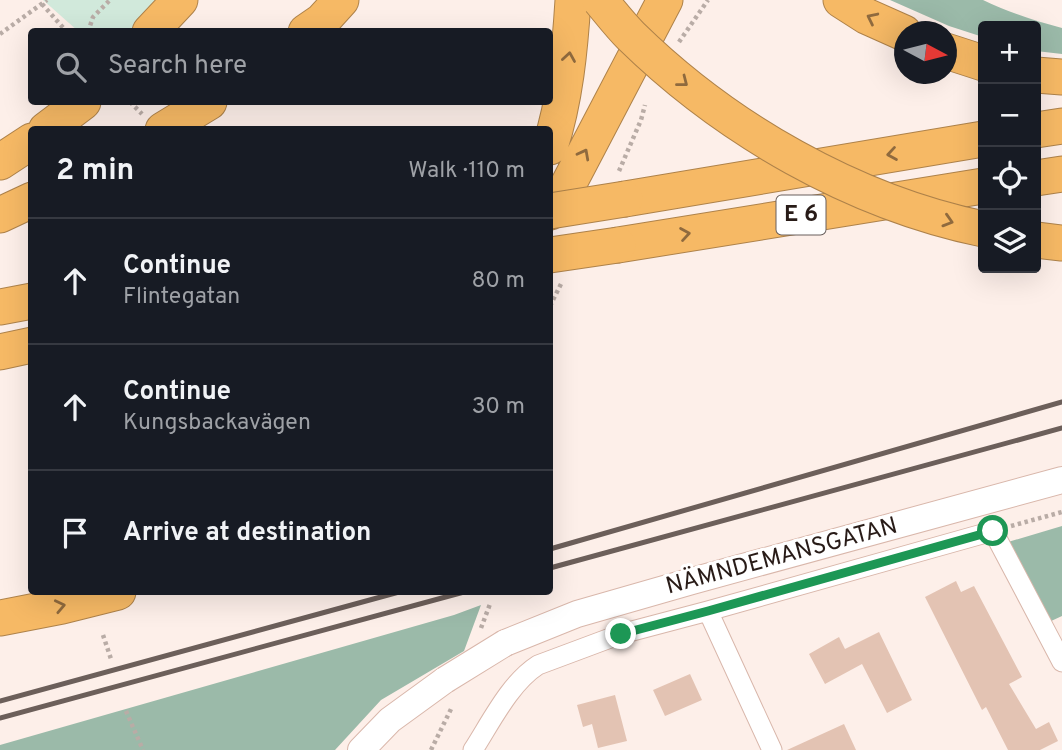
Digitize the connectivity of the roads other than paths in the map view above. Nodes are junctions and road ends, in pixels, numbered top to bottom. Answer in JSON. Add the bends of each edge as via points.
{"nodes":[{"id":1,"x":180,"y":0,"type":"edge"},
{"id":2,"x":341,"y":0,"type":"edge"},
{"id":3,"x":573,"y":0,"type":"edge"},
{"id":4,"x":600,"y":0,"type":"edge"},
{"id":5,"x":665,"y":0,"type":"edge"},
{"id":6,"x":841,"y":0,"type":"edge"},
{"id":7,"x":154,"y":28,"type":"edge"},
{"id":8,"x":311,"y":28,"type":"edge"},
{"id":9,"x":894,"y":28,"type":"edge"},
{"id":10,"x":957,"y":54,"type":"edge"},
{"id":11,"x":978,"y":61,"type":"edge"},
{"id":12,"x":1041,"y":75,"type":"edge"},
{"id":13,"x":1062,"y":77,"type":"edge"},
{"id":14,"x":79,"y":105,"type":"edge"},
{"id":15,"x":201,"y":105,"type":"edge"},
{"id":16,"x":153,"y":122,"type":"edge"},
{"id":17,"x":51,"y":126,"type":"edge"},
{"id":18,"x":1062,"y":126,"type":"edge"},
{"id":19,"x":1041,"y":129,"type":"edge"},
{"id":20,"x":553,"y":137,"type":"edge"},
{"id":21,"x":978,"y":140,"type":"edge"},
{"id":22,"x":28,"y":144,"type":"edge"},
{"id":23,"x":0,"y":162,"type":"edge"},
{"id":24,"x":1062,"y":174,"type":"edge"},
{"id":25,"x":1041,"y":177,"type":"edge"},
{"id":26,"x":978,"y":187,"type":"edge"},
{"id":27,"x":28,"y":202,"type":"edge"},
{"id":28,"x":553,"y":207,"type":"edge"},
{"id":29,"x":553,"y":210,"type":"edge"},
{"id":30,"x":0,"y":215,"type":"edge"},
{"id":31,"x":978,"y":228,"type":"edge"},
{"id":32,"x":1041,"y":241,"type":"edge"},
{"id":33,"x":1062,"y":243,"type":"edge"},
{"id":34,"x":556,"y":268,"type":"edge"},
{"id":35,"x":28,"y":301,"type":"edge"},
{"id":36,"x":0,"y":307,"type":"edge"},
{"id":37,"x":28,"y":346,"type":"edge"},
{"id":38,"x":0,"y":352,"type":"edge"},
{"id":39,"x":1062,"y":480,"type":"edge"},
{"id":40,"x":106,"y":595,"type":"edge"},
{"id":41,"x":708,"y":611,"type":"junction"},
{"id":42,"x":0,"y":618,"type":"edge"},
{"id":43,"x":1062,"y":662,"type":"edge"},
{"id":44,"x":361,"y":750,"type":"edge"},
{"id":45,"x":473,"y":750,"type":"edge"},
{"id":46,"x":772,"y":750,"type":"edge"}],
"edges":[{"from":1,"to":7,"type":"highway"},
{"from":2,"to":8,"type":"highway"},
{"from":20,"to":3,"type":"highway","one_way":true,"via":[[570,49]]},
{"from":4,"to":31,"type":"highway","one_way":true,"bridge":true,"via":[[629,35],[671,73],[769,143],[892,203]]},
{"from":28,"to":5,"type":"highway","one_way":true},
{"from":9,"to":6,"type":"highway","one_way":true},
{"from":10,"to":11,"type":"highway"},
{"from":12,"to":13,"type":"highway"},
{"from":14,"to":17,"type":"highway"},
{"from":15,"to":16,"type":"highway"},
{"from":18,"to":19,"type":"highway"},
{"from":21,"to":29,"type":"highway","number":"E 6","one_way":true,"bridge":true,"via":[[622,185]]},
{"from":22,"to":23,"type":"highway"},
{"from":24,"to":25,"type":"highway"},
{"from":34,"to":26,"type":"highway","number":"E 6","one_way":true,"bridge":true,"via":[[618,244]]},
{"from":27,"to":30,"type":"highway"},
{"from":32,"to":33,"type":"highway"},
{"from":35,"to":36,"type":"highway"},
{"from":37,"to":38,"type":"highway"},
{"from":39,"to":44,"type":"street","name":"NÄMNDEMANSGATAN","bridge":true,"via":[[577,614],[505,643],[445,680],[390,720]]},
{"from":42,"to":40,"type":"highway","one_way":true},
{"from":41,"to":43,"type":"street","via":[[993,531]]},
{"from":41,"to":45,"type":"street","via":[[621,634],[538,665],[514,688]]},
{"from":41,"to":46,"type":"street"}]}
